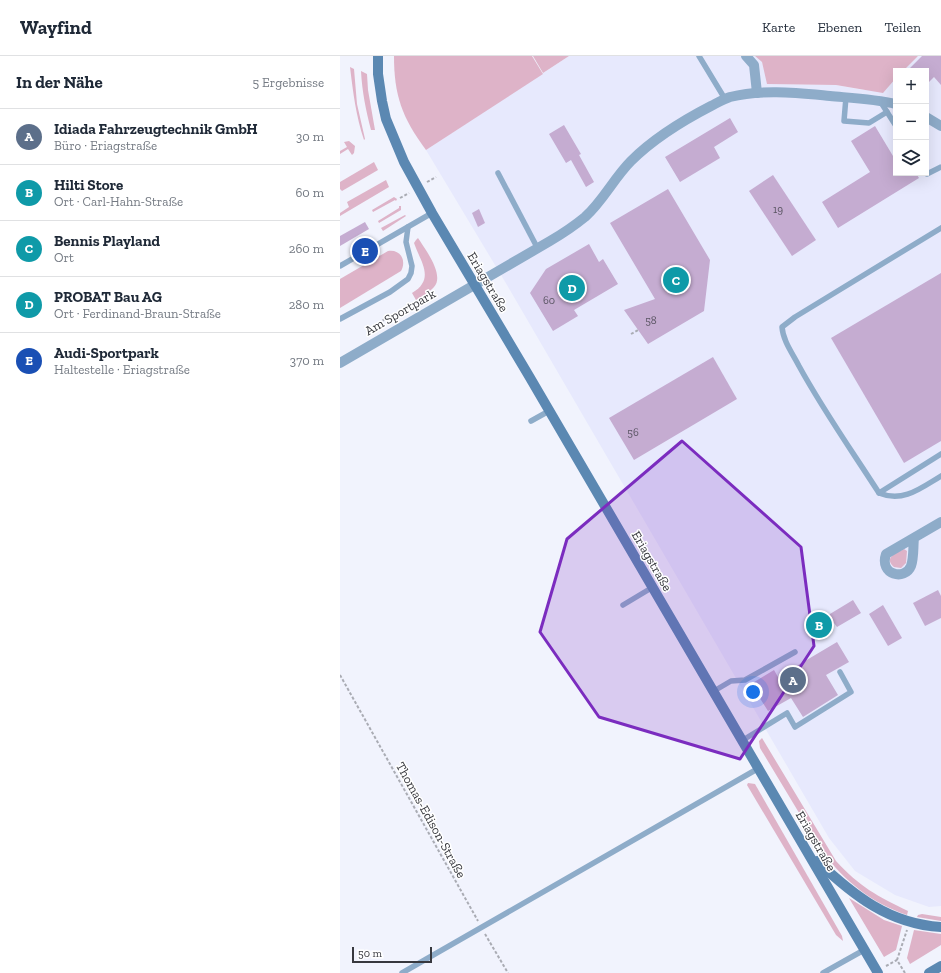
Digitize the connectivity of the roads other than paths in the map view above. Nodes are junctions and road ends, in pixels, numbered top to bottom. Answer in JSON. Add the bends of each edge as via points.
{"nodes":[{"id":1,"x":378,"y":56,"type":"edge"},
{"id":2,"x":699,"y":56,"type":"edge"},
{"id":3,"x":746,"y":56,"type":"edge"},
{"id":4,"x":757,"y":92,"type":"junction"},
{"id":5,"x":846,"y":97,"type":"junction"},
{"id":6,"x":725,"y":99,"type":"junction"},
{"id":7,"x":880,"y":101,"type":"junction"},
{"id":8,"x":893,"y":103,"type":"edge"},
{"id":9,"x":887,"y":112,"type":"junction"},
{"id":10,"x":929,"y":119,"type":"edge"},
{"id":11,"x":893,"y":121,"type":"edge"},
{"id":12,"x":941,"y":126,"type":"edge"},
{"id":13,"x":941,"y":167,"type":"edge"},
{"id":14,"x":498,"y":173,"type":"dead end"},
{"id":15,"x":929,"y":173,"type":"edge"},
{"id":16,"x":432,"y":214,"type":"junction"},
{"id":17,"x":408,"y":227,"type":"junction"},
{"id":18,"x":941,"y":228,"type":"edge"},
{"id":19,"x":538,"y":249,"type":"junction"},
{"id":20,"x":340,"y":266,"type":"edge"},
{"id":21,"x":474,"y":285,"type":"junction"},
{"id":22,"x":340,"y":319,"type":"edge"},
{"id":23,"x":340,"y":363,"type":"edge"},
{"id":24,"x":549,"y":411,"type":"junction"},
{"id":25,"x":531,"y":421,"type":"dead end"},
{"id":26,"x":941,"y":454,"type":"edge"},
{"id":27,"x":941,"y":476,"type":"edge"},
{"id":28,"x":879,"y":492,"type":"junction"},
{"id":29,"x":941,"y":522,"type":"edge"},
{"id":30,"x":914,"y":538,"type":"dead end"},
{"id":31,"x":653,"y":587,"type":"junction"},
{"id":32,"x":623,"y":605,"type":"dead end"},
{"id":33,"x":795,"y":652,"type":"dead end"},
{"id":34,"x":840,"y":672,"type":"dead end"},
{"id":35,"x":714,"y":691,"type":"junction"},
{"id":36,"x":742,"y":740,"type":"junction"},
{"id":37,"x":759,"y":768,"type":"junction"},
{"id":38,"x":809,"y":855,"type":"junction"},
{"id":39,"x":941,"y":927,"type":"edge"},
{"id":40,"x":864,"y":950,"type":"junction"},
{"id":41,"x":941,"y":966,"type":"edge"},
{"id":42,"x":402,"y":973,"type":"edge"},
{"id":43,"x":823,"y":973,"type":"edge"},
{"id":44,"x":878,"y":973,"type":"edge"},
{"id":45,"x":929,"y":973,"type":"edge"}],
"edges":[{"from":1,"to":16,"type":"street","name":"Eriagstraße","via":[[378,74],[386,119],[404,162]]},
{"from":2,"to":6,"type":"lane"},
{"from":3,"to":4,"type":"street","via":[[754,65]]},
{"from":4,"to":5,"type":"street","name":"Am Sportpark"},
{"from":4,"to":6,"type":"street","name":"Am Sportpark"},
{"from":5,"to":7,"type":"street","name":"Am Sportpark"},
{"from":5,"to":9,"type":"lane","via":[[844,121],[869,123]]},
{"from":6,"to":19,"type":"street","name":"Am Sportpark","via":[[692,116],[644,148],[622,170],[603,197],[585,216]]},
{"from":7,"to":8,"type":"street","name":"Am Sportpark"},
{"from":7,"to":9,"type":"lane"},
{"from":9,"to":11,"type":"lane"},
{"from":10,"to":12,"type":"street"},
{"from":13,"to":15,"type":"lane"},
{"from":14,"to":19,"type":"lane"},
{"from":16,"to":17,"type":"lane"},
{"from":16,"to":21,"type":"street","name":"Eriagstraße"},
{"from":17,"to":20,"type":"lane"},
{"from":17,"to":22,"type":"lane","via":[[406,242],[412,266],[408,279]]},
{"from":18,"to":28,"type":"lane","via":[[782,327],[782,334],[818,400]]},
{"from":19,"to":21,"type":"street","name":"Am Sportpark"},
{"from":21,"to":23,"type":"street","name":"Am Sportpark"},
{"from":21,"to":24,"type":"street","name":"Eriagstraße"},
{"from":24,"to":25,"type":"lane"},
{"from":24,"to":31,"type":"street","name":"Eriagstraße"},
{"from":26,"to":28,"type":"lane"},
{"from":27,"to":28,"type":"lane","via":[[902,496],[887,496]]},
{"from":29,"to":30,"type":"street"},
{"from":31,"to":32,"type":"lane"},
{"from":31,"to":35,"type":"street","name":"Eriagstraße"},
{"from":33,"to":35,"type":"lane","via":[[745,680],[731,681]]},
{"from":34,"to":36,"type":"lane","via":[[851,692],[795,726],[787,713]]},
{"from":35,"to":36,"type":"street","name":"Eriagstraße"},
{"from":36,"to":37,"type":"street","name":"Eriagstraße"},
{"from":37,"to":38,"type":"street","name":"Eriagstraße"},
{"from":37,"to":42,"type":"lane"},
{"from":38,"to":39,"type":"street","via":[[861,900],[910,922]]},
{"from":38,"to":40,"type":"street","name":"Eriagstraße"},
{"from":40,"to":43,"type":"lane"},
{"from":40,"to":44,"type":"street","name":"Eriagstraße"},
{"from":41,"to":45,"type":"street"}]}
